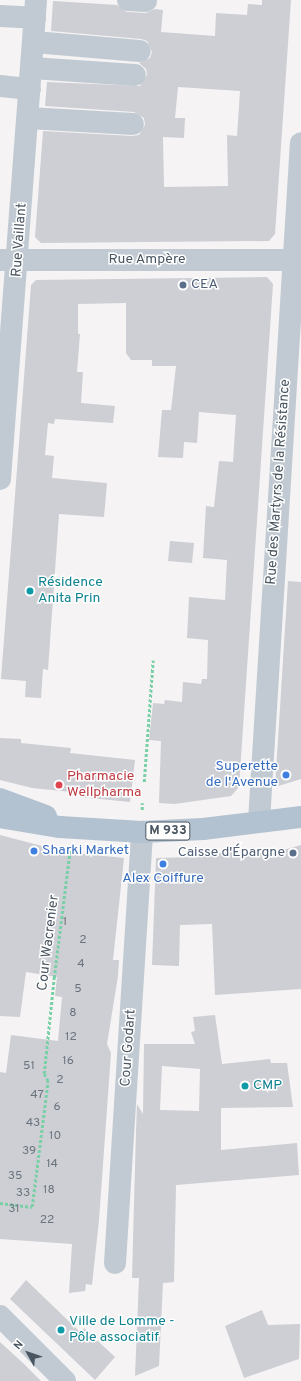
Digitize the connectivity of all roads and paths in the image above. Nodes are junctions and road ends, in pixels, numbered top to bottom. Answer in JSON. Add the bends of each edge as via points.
{"nodes":[{"id":1,"x":36,"y":9,"type":"edge"},
{"id":2,"x":0,"y":16,"type":"edge"},
{"id":3,"x":34,"y":42,"type":"junction"},
{"id":4,"x":140,"y":51,"type":"dead end"},
{"id":5,"x":135,"y":75,"type":"dead end"},
{"id":6,"x":31,"y":79,"type":"junction"},
{"id":7,"x":0,"y":86,"type":"edge"},
{"id":8,"x":28,"y":118,"type":"junction"},
{"id":9,"x":133,"y":124,"type":"dead end"},
{"id":10,"x":301,"y":143,"type":"edge"},
{"id":11,"x":297,"y":260,"type":"edge"},
{"id":12,"x":9,"y":261,"type":"edge"},
{"id":13,"x":0,"y":480,"type":"edge"},
{"id":14,"x":153,"y":660,"type":"dead end"},
{"id":15,"x":144,"y":782,"type":"dead end"},
{"id":16,"x":0,"y":799,"type":"edge"},
{"id":17,"x":301,"y":808,"type":"edge"},
{"id":18,"x":0,"y":817,"type":"edge"},
{"id":19,"x":301,"y":817,"type":"edge"},
{"id":20,"x":259,"y":821,"type":"junction"},
{"id":21,"x":78,"y":828,"type":"junction"},
{"id":22,"x":142,"y":832,"type":"junction"},
{"id":23,"x":0,"y":1203,"type":"edge"},
{"id":24,"x":114,"y":1263,"type":"dead end"},
{"id":25,"x":0,"y":1316,"type":"edge"},
{"id":26,"x":65,"y":1381,"type":"edge"}],
"edges":[{"from":1,"to":2,"type":"street"},
{"from":1,"to":3,"type":"street","name":"Rue Vaillant"},
{"from":3,"to":4,"type":"street"},
{"from":3,"to":6,"type":"street","name":"Rue Vaillant"},
{"from":5,"to":6,"type":"street"},
{"from":6,"to":7,"type":"street"},
{"from":6,"to":8,"type":"street","name":"Rue Vaillant"},
{"from":8,"to":9,"type":"street"},
{"from":8,"to":12,"type":"street","name":"Rue Vaillant"},
{"from":10,"to":11,"type":"street","name":"Rue des Martyrs de la Résistance"},
{"from":11,"to":12,"type":"street","name":"Rue Ampère"},
{"from":11,"to":20,"type":"street","name":"Rue des Martyrs de la Résistance"},
{"from":12,"to":13,"type":"street","name":"Rue Vaillant"},
{"from":14,"to":15,"type":"path"},
{"from":16,"to":21,"type":"main road","number":"M 933"},
{"from":17,"to":20,"type":"main road","number":"M 933"},
{"from":18,"to":21,"type":"main road","number":"M 933"},
{"from":19,"to":20,"type":"main road","number":"M 933"},
{"from":20,"to":22,"type":"main road","number":"M 933","via":[[203,829]]},
{"from":21,"to":22,"type":"main road","number":"M 933"},
{"from":21,"to":23,"type":"path","name":"Cour Wacrenier","via":[[69,853],[44,1074],[48,1081],[32,1207]]},
{"from":22,"to":24,"type":"street","name":"Cour Godart"},
{"from":25,"to":26,"type":"street"}]}
